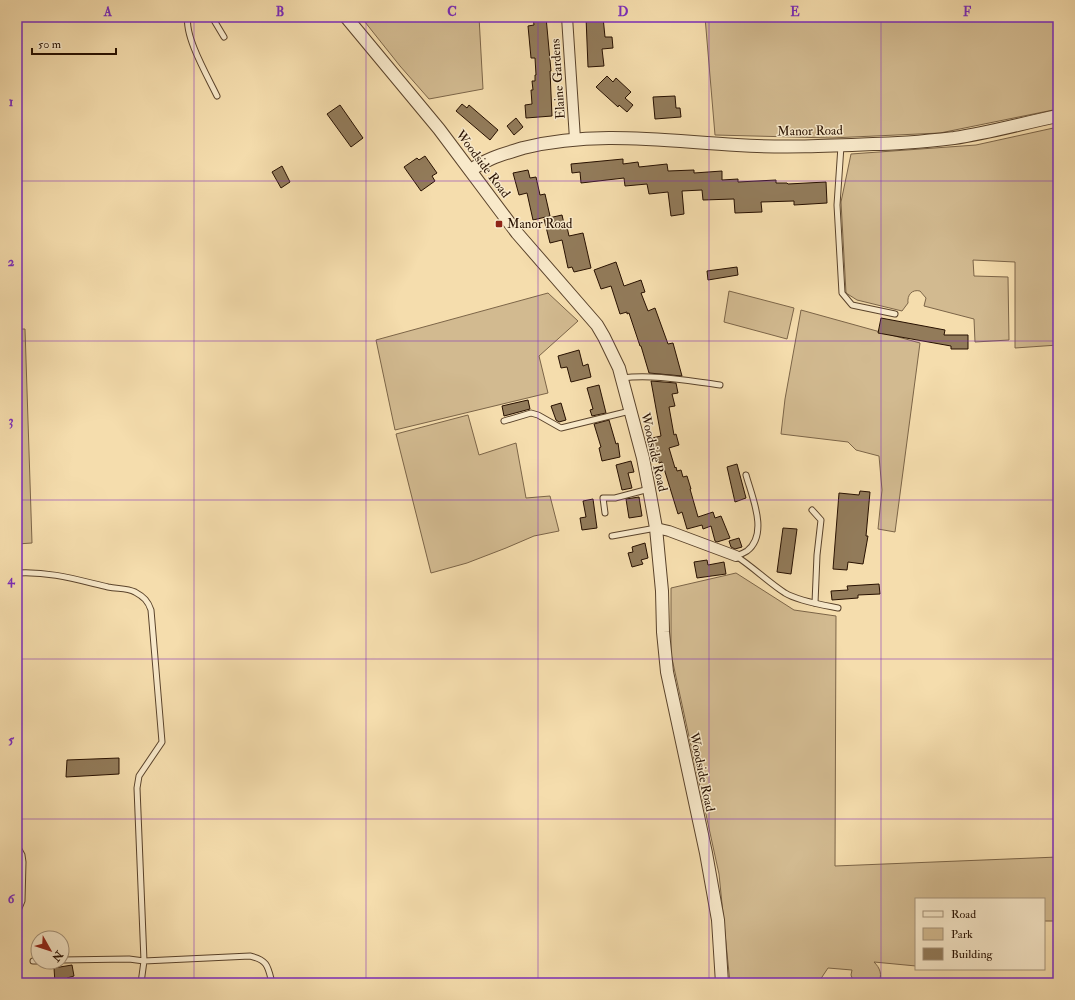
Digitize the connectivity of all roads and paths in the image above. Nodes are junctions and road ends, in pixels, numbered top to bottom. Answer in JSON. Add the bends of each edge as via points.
{"nodes":[{"id":1,"x":188,"y":17,"type":"edge"},
{"id":2,"x":212,"y":17,"type":"edge"},
{"id":3,"x":346,"y":17,"type":"edge"},
{"id":4,"x":567,"y":17,"type":"edge"},
{"id":5,"x":224,"y":37,"type":"dead end"},
{"id":6,"x":217,"y":96,"type":"dead end"},
{"id":7,"x":1058,"y":116,"type":"edge"},
{"id":8,"x":575,"y":139,"type":"junction"},
{"id":9,"x":841,"y":145,"type":"junction"},
{"id":10,"x":470,"y":170,"type":"junction"},
{"id":11,"x":895,"y":314,"type":"dead end"},
{"id":12,"x":621,"y":378,"type":"junction"},
{"id":13,"x":720,"y":385,"type":"dead end"},
{"id":14,"x":630,"y":411,"type":"junction"},
{"id":15,"x":504,"y":421,"type":"dead end"},
{"id":16,"x":746,"y":475,"type":"dead end"},
{"id":17,"x":650,"y":489,"type":"junction"},
{"id":18,"x":812,"y":510,"type":"dead end"},
{"id":19,"x":605,"y":513,"type":"dead end"},
{"id":20,"x":656,"y":528,"type":"junction"},
{"id":21,"x":612,"y":536,"type":"dead end"},
{"id":22,"x":736,"y":556,"type":"junction"},
{"id":23,"x":17,"y":573,"type":"edge"},
{"id":24,"x":816,"y":603,"type":"junction"},
{"id":25,"x":838,"y":608,"type":"dead end"},
{"id":26,"x":17,"y":846,"type":"edge"},
{"id":27,"x":17,"y":913,"type":"edge"},
{"id":28,"x":70,"y":960,"type":"edge"},
{"id":29,"x":144,"y":961,"type":"junction"},
{"id":30,"x":141,"y":983,"type":"edge"},
{"id":31,"x":272,"y":983,"type":"edge"},
{"id":32,"x":722,"y":983,"type":"edge"}],
"edges":[{"from":1,"to":6,"type":"lane","via":[[189,36]]},
{"from":2,"to":5,"type":"lane"},
{"from":3,"to":10,"type":"street","name":"Woodside Road"},
{"from":4,"to":8,"type":"street","name":"Elaine Gardens"},
{"from":7,"to":9,"type":"street","name":"Manor Road","via":[[955,138]]},
{"from":8,"to":9,"type":"street","name":"Manor Road","via":[[682,140],[745,146]]},
{"from":8,"to":10,"type":"street","name":"Manor Road","via":[[501,154]]},
{"from":9,"to":11,"type":"lane","via":[[837,205],[842,293],[852,305]]},
{"from":10,"to":12,"type":"street","name":"Woodside Road","via":[[517,233],[597,325],[614,357]]},
{"from":12,"to":13,"type":"lane","via":[[648,376]]},
{"from":12,"to":14,"type":"street","name":"Woodside Road"},
{"from":14,"to":15,"type":"lane","via":[[561,428],[531,413]]},
{"from":14,"to":17,"type":"street","name":"Woodside Road"},
{"from":16,"to":22,"type":"lane","via":[[759,523],[758,534],[747,551]]},
{"from":17,"to":19,"type":"lane","via":[[615,498],[603,498]]},
{"from":17,"to":20,"type":"street","name":"Woodside Road"},
{"from":18,"to":24,"type":"lane","via":[[820,520]]},
{"from":20,"to":21,"type":"lane"},
{"from":20,"to":22,"type":"street"},
{"from":20,"to":32,"type":"street","name":"Woodside Road","via":[[667,672],[718,920]]},
{"from":22,"to":24,"type":"lane","via":[[786,594]]},
{"from":23,"to":29,"type":"lane","via":[[42,573],[131,590],[143,597],[151,610],[162,742],[139,776],[137,788]]},
{"from":24,"to":25,"type":"lane"},
{"from":26,"to":27,"type":"lane","via":[[23,862],[22,901]]},
{"from":28,"to":29,"type":"lane"},
{"from":29,"to":30,"type":"lane"},
{"from":29,"to":31,"type":"lane","via":[[250,956],[265,962]]}]}
